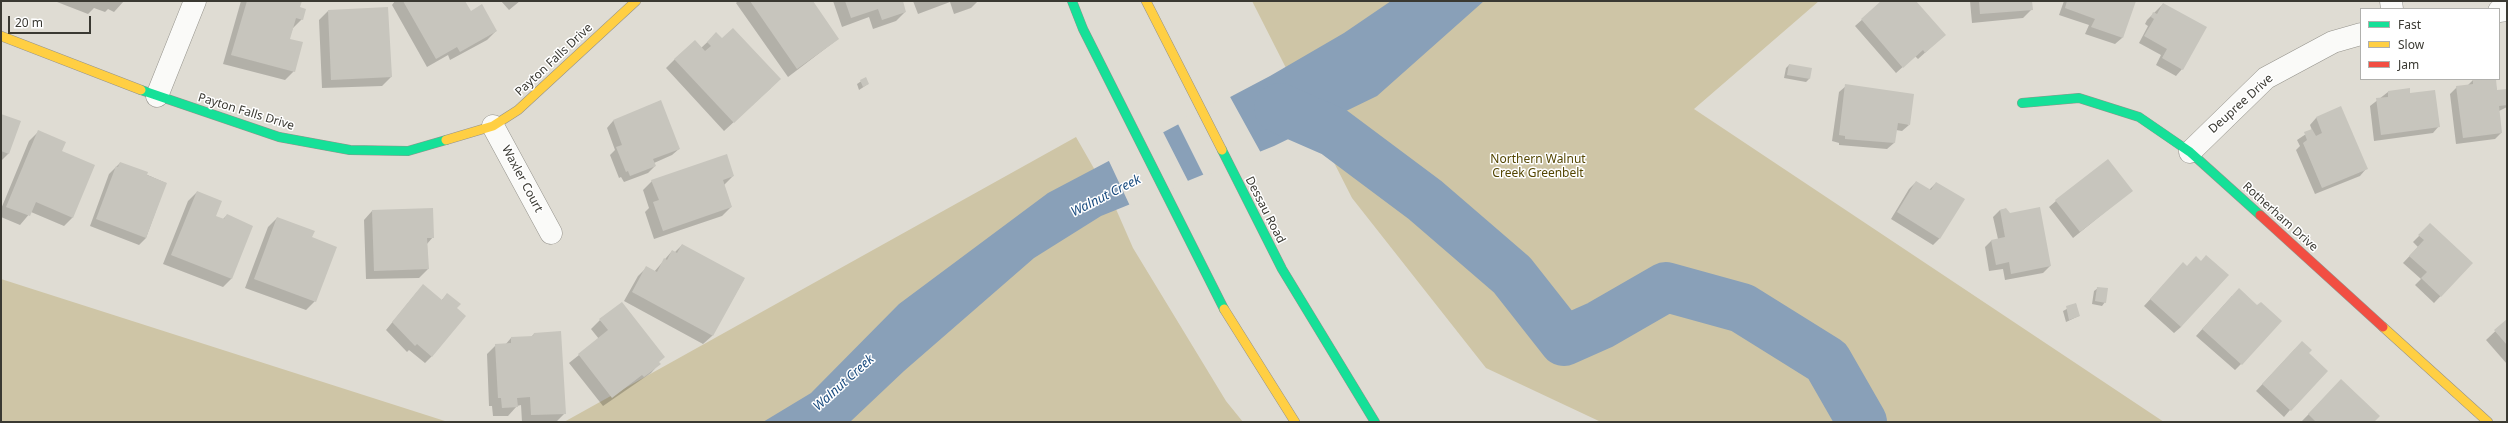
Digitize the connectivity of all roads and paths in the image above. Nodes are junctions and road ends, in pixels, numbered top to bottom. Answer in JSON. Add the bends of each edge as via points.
{"nodes":[{"id":1,"x":195,"y":1,"type":"edge"},
{"id":2,"x":636,"y":1,"type":"edge"},
{"id":3,"x":1072,"y":1,"type":"edge"},
{"id":4,"x":1146,"y":1,"type":"edge"},
{"id":5,"x":2360,"y":34,"type":"edge"},
{"id":6,"x":1,"y":36,"type":"edge"},
{"id":7,"x":157,"y":96,"type":"junction"},
{"id":8,"x":2022,"y":103,"type":"dead end"},
{"id":9,"x":493,"y":126,"type":"junction"},
{"id":10,"x":2190,"y":152,"type":"junction"},
{"id":11,"x":551,"y":233,"type":"dead end"},
{"id":12,"x":1296,"y":422,"type":"edge"},
{"id":13,"x":1375,"y":422,"type":"edge"},
{"id":14,"x":2488,"y":422,"type":"edge"}],
"edges":[{"from":1,"to":7,"type":"street"},
{"from":2,"to":9,"type":"street","name":"Payton Falls Drive","via":[[518,110]]},
{"from":3,"to":12,"type":"street","via":[[1082,29],[1218,300]]},
{"from":4,"to":13,"type":"street","name":"Dessau Road","via":[[1282,269]]},
{"from":5,"to":10,"type":"street","name":"Deupree Drive","via":[[2333,42],[2266,78]]},
{"from":6,"to":7,"type":"street","name":"Payton Falls Drive"},
{"from":7,"to":9,"type":"street","name":"Payton Falls Drive","via":[[279,137],[350,150],[408,151]]},
{"from":8,"to":10,"type":"street","name":"Rotherham Drive","via":[[2079,98],[2139,117]]},
{"from":9,"to":11,"type":"street","name":"Waxler Court"},
{"from":10,"to":14,"type":"street","name":"Rotherham Drive"}]}
